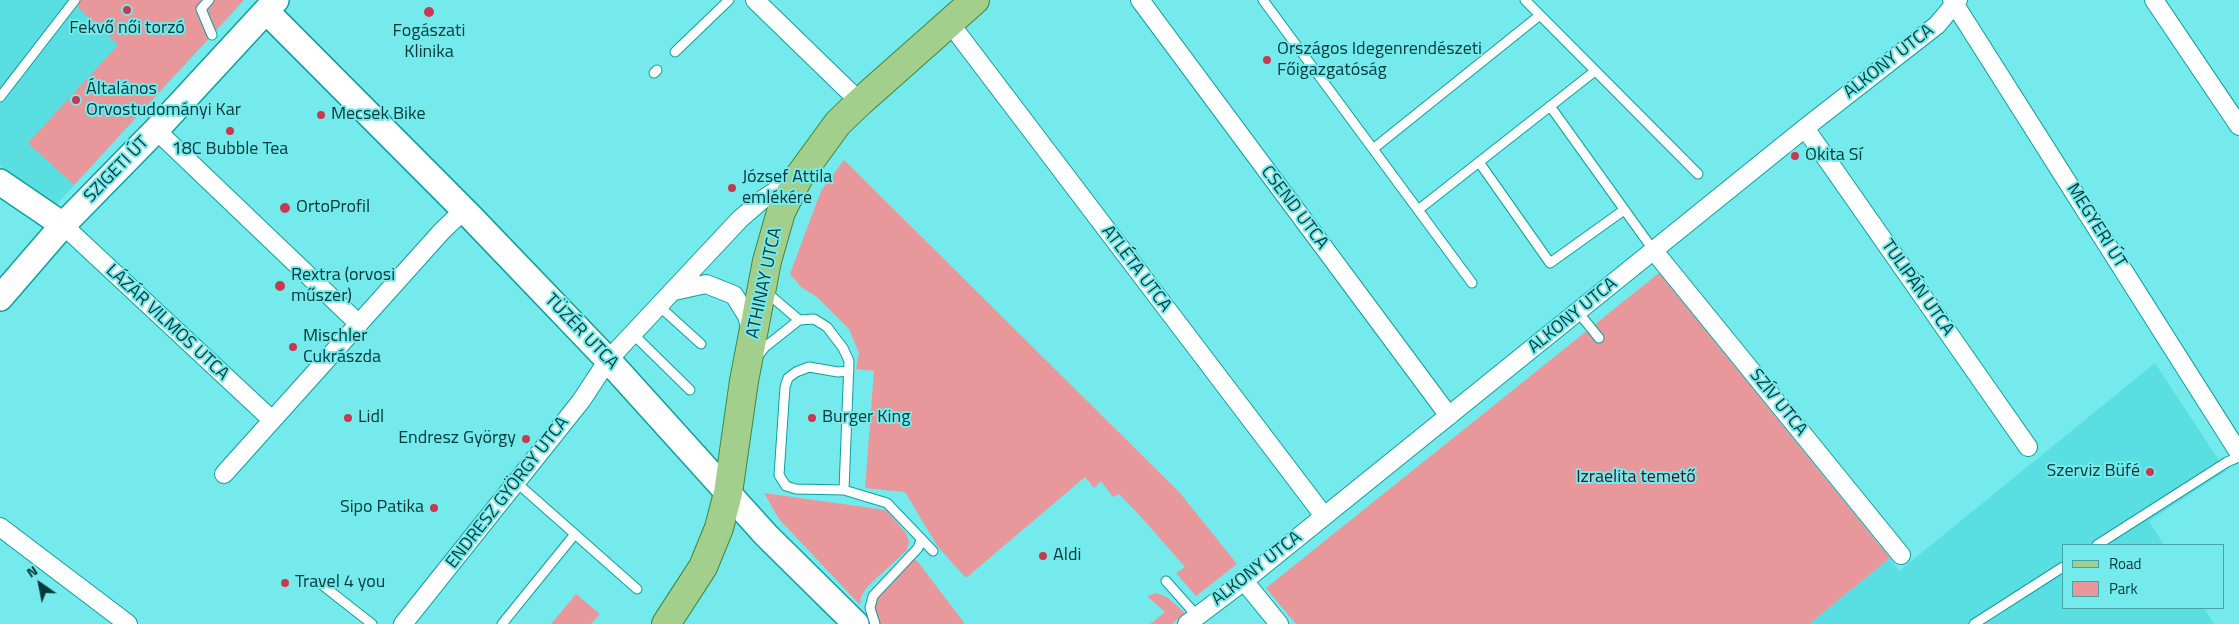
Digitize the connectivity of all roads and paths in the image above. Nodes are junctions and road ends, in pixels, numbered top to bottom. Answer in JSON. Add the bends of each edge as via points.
{"nodes":[{"id":1,"x":76,"y":0,"type":"edge"},
{"id":2,"x":210,"y":0,"type":"edge"},
{"id":3,"x":288,"y":0,"type":"edge"},
{"id":4,"x":729,"y":0,"type":"edge"},
{"id":5,"x":755,"y":0,"type":"edge"},
{"id":6,"x":975,"y":0,"type":"edge"},
{"id":7,"x":1140,"y":0,"type":"edge"},
{"id":8,"x":1263,"y":0,"type":"edge"},
{"id":9,"x":1525,"y":0,"type":"edge"},
{"id":10,"x":2154,"y":0,"type":"edge"},
{"id":11,"x":1955,"y":1,"type":"edge"},
{"id":12,"x":271,"y":6,"type":"edge"},
{"id":13,"x":1540,"y":15,"type":"junction"},
{"id":14,"x":949,"y":22,"type":"junction"},
{"id":15,"x":212,"y":35,"type":"dead end"},
{"id":16,"x":301,"y":45,"type":"junction"},
{"id":17,"x":675,"y":52,"type":"dead end"},
{"id":18,"x":1595,"y":71,"type":"junction"},
{"id":19,"x":0,"y":97,"type":"edge"},
{"id":20,"x":860,"y":102,"type":"junction"},
{"id":21,"x":1550,"y":106,"type":"junction"},
{"id":22,"x":2239,"y":126,"type":"edge"},
{"id":23,"x":1805,"y":128,"type":"junction"},
{"id":24,"x":156,"y":130,"type":"junction"},
{"id":25,"x":1373,"y":149,"type":"junction"},
{"id":26,"x":1479,"y":162,"type":"junction"},
{"id":27,"x":1698,"y":174,"type":"dead end"},
{"id":28,"x":800,"y":175,"type":"junction"},
{"id":29,"x":0,"y":182,"type":"edge"},
{"id":30,"x":464,"y":210,"type":"junction"},
{"id":31,"x":1418,"y":210,"type":"junction"},
{"id":32,"x":1624,"y":210,"type":"junction"},
{"id":33,"x":63,"y":225,"type":"junction"},
{"id":34,"x":1654,"y":250,"type":"junction"},
{"id":35,"x":1472,"y":283,"type":"dead end"},
{"id":36,"x":762,"y":288,"type":"junction"},
{"id":37,"x":674,"y":291,"type":"junction"},
{"id":38,"x":0,"y":298,"type":"edge"},
{"id":39,"x":659,"y":306,"type":"junction"},
{"id":40,"x":1578,"y":312,"type":"junction"},
{"id":41,"x":799,"y":320,"type":"junction"},
{"id":42,"x":359,"y":324,"type":"junction"},
{"id":43,"x":633,"y":334,"type":"junction"},
{"id":44,"x":753,"y":335,"type":"junction"},
{"id":45,"x":1599,"y":338,"type":"dead end"},
{"id":46,"x":700,"y":344,"type":"dead end"},
{"id":47,"x":608,"y":360,"type":"junction"},
{"id":48,"x":849,"y":371,"type":"junction"},
{"id":49,"x":744,"y":381,"type":"junction"},
{"id":50,"x":690,"y":390,"type":"dead end"},
{"id":51,"x":1449,"y":416,"type":"junction"},
{"id":52,"x":272,"y":420,"type":"junction"},
{"id":53,"x":2028,"y":447,"type":"dead end"},
{"id":54,"x":2239,"y":455,"type":"edge"},
{"id":55,"x":224,"y":474,"type":"dead end"},
{"id":56,"x":517,"y":483,"type":"junction"},
{"id":57,"x":844,"y":490,"type":"junction"},
{"id":58,"x":728,"y":493,"type":"junction"},
{"id":59,"x":1324,"y":516,"type":"junction"},
{"id":60,"x":0,"y":527,"type":"edge"},
{"id":61,"x":575,"y":534,"type":"junction"},
{"id":62,"x":921,"y":540,"type":"junction"},
{"id":63,"x":2099,"y":544,"type":"edge"},
{"id":64,"x":933,"y":551,"type":"dead end"},
{"id":65,"x":1901,"y":555,"type":"dead end"},
{"id":66,"x":2062,"y":568,"type":"edge"},
{"id":67,"x":1166,"y":581,"type":"dead end"},
{"id":68,"x":1244,"y":581,"type":"junction"},
{"id":69,"x":321,"y":584,"type":"dead end"},
{"id":70,"x":638,"y":590,"type":"dead end"},
{"id":71,"x":1192,"y":620,"type":"edge"},
{"id":72,"x":128,"y":624,"type":"edge"},
{"id":73,"x":372,"y":624,"type":"edge"},
{"id":74,"x":403,"y":624,"type":"edge"},
{"id":75,"x":502,"y":624,"type":"edge"},
{"id":76,"x":666,"y":624,"type":"edge"},
{"id":77,"x":856,"y":624,"type":"edge"},
{"id":78,"x":875,"y":624,"type":"edge"},
{"id":79,"x":1279,"y":624,"type":"edge"},
{"id":80,"x":1974,"y":624,"type":"edge"}],
"edges":[{"from":1,"to":19,"type":"lane"},
{"from":2,"to":15,"type":"lane","via":[[201,9]]},
{"from":3,"to":16,"type":"street","name":"TÜZÉR UTCA"},
{"from":4,"to":17,"type":"lane"},
{"from":5,"to":20,"type":"street"},
{"from":6,"to":14,"type":"main road","name":"ATHINAY UTCA"},
{"from":7,"to":51,"type":"street","name":"CSEND UTCA"},
{"from":8,"to":25,"type":"lane"},
{"from":9,"to":13,"type":"lane"},
{"from":10,"to":22,"type":"street"},
{"from":11,"to":23,"type":"street","name":"ALKONY UTCA","via":[[1936,25]]},
{"from":11,"to":54,"type":"street","name":"MEGYERI ÚT"},
{"from":12,"to":16,"type":"street","name":"TÜZÉR UTCA"},
{"from":12,"to":24,"type":"street","name":"SZIGETI ÚT"},
{"from":13,"to":18,"type":"lane"},
{"from":13,"to":25,"type":"lane"},
{"from":14,"to":20,"type":"main road","name":"ATHINAY UTCA"},
{"from":14,"to":59,"type":"street","name":"ATLÉTA UTCA"},
{"from":16,"to":30,"type":"street","name":"TÜZÉR UTCA"},
{"from":18,"to":21,"type":"lane"},
{"from":18,"to":27,"type":"lane"},
{"from":20,"to":28,"type":"main road","name":"ATHINAY UTCA","via":[[833,130]]},
{"from":21,"to":26,"type":"lane"},
{"from":21,"to":32,"type":"lane"},
{"from":23,"to":34,"type":"street","name":"ALKONY UTCA"},
{"from":23,"to":53,"type":"street","name":"TULIPÁN UTCA"},
{"from":24,"to":33,"type":"street","name":"SZIGETI ÚT"},
{"from":24,"to":42,"type":"street"},
{"from":25,"to":31,"type":"lane"},
{"from":26,"to":31,"type":"lane"},
{"from":26,"to":32,"type":"lane","via":[[1550,263]]},
{"from":28,"to":36,"type":"main road","name":"ATHINAY UTCA","via":[[778,222]]},
{"from":28,"to":37,"type":"street","name":"ENDRESZ GYÖRGY UTCA","via":[[740,219]]},
{"from":29,"to":33,"type":"street"},
{"from":30,"to":42,"type":"street"},
{"from":30,"to":47,"type":"street","name":"TÜZÉR UTCA"},
{"from":31,"to":35,"type":"lane"},
{"from":32,"to":34,"type":"lane"},
{"from":33,"to":38,"type":"street","name":"SZIGETI ÚT"},
{"from":33,"to":52,"type":"street","name":"LÁZÁR VILMOS UTCA"},
{"from":34,"to":40,"type":"street","name":"ALKONY UTCA"},
{"from":34,"to":65,"type":"street","name":"SZÍV UTCA"},
{"from":36,"to":41,"type":"lane"},
{"from":36,"to":44,"type":"main road","name":"ATHINAY UTCA"},
{"from":37,"to":39,"type":"street","name":"ENDRESZ GYÖRGY UTCA"},
{"from":37,"to":44,"type":"street","via":[[706,284],[734,295],[747,316]]},
{"from":39,"to":43,"type":"street","name":"ENDRESZ GYÖRGY UTCA"},
{"from":39,"to":46,"type":"lane"},
{"from":40,"to":45,"type":"lane"},
{"from":40,"to":51,"type":"street","name":"ALKONY UTCA"},
{"from":41,"to":48,"type":"lane","via":[[814,319],[827,327],[846,354]]},
{"from":41,"to":49,"type":"lane","via":[[765,347]]},
{"from":42,"to":52,"type":"street"},
{"from":43,"to":47,"type":"street","name":"ENDRESZ GYÖRGY UTCA"},
{"from":43,"to":50,"type":"lane"},
{"from":44,"to":49,"type":"main road","name":"ATHINAY UTCA"},
{"from":47,"to":56,"type":"street","name":"ENDRESZ GYÖRGY UTCA","via":[[581,401]]},
{"from":47,"to":58,"type":"street","name":"TÜZÉR UTCA"},
{"from":48,"to":57,"type":"lane"},
{"from":48,"to":57,"type":"lane","via":[[809,368],[788,378],[779,475],[786,486],[796,489]]},
{"from":49,"to":58,"type":"main road","name":"ATHINAY UTCA"},
{"from":51,"to":59,"type":"street","name":"ALKONY UTCA"},
{"from":52,"to":55,"type":"street"},
{"from":54,"to":63,"type":"lane"},
{"from":56,"to":61,"type":"lane"},
{"from":56,"to":74,"type":"street","name":"ENDRESZ GYÖRGY UTCA"},
{"from":57,"to":62,"type":"lane","via":[[887,503]]},
{"from":58,"to":76,"type":"main road","name":"ATHINAY UTCA","via":[[720,528],[703,567]]},
{"from":58,"to":77,"type":"street","name":"TÜZÉR UTCA"},
{"from":59,"to":68,"type":"street","name":"ALKONY UTCA"},
{"from":60,"to":72,"type":"street"},
{"from":61,"to":70,"type":"lane"},
{"from":61,"to":75,"type":"lane"},
{"from":62,"to":64,"type":"lane"},
{"from":62,"to":78,"type":"lane","via":[[918,548],[873,596],[870,608]]},
{"from":66,"to":80,"type":"lane"},
{"from":67,"to":71,"type":"lane"},
{"from":68,"to":71,"type":"street","name":"ALKONY UTCA"},
{"from":68,"to":79,"type":"street"},
{"from":69,"to":73,"type":"lane"}]}
